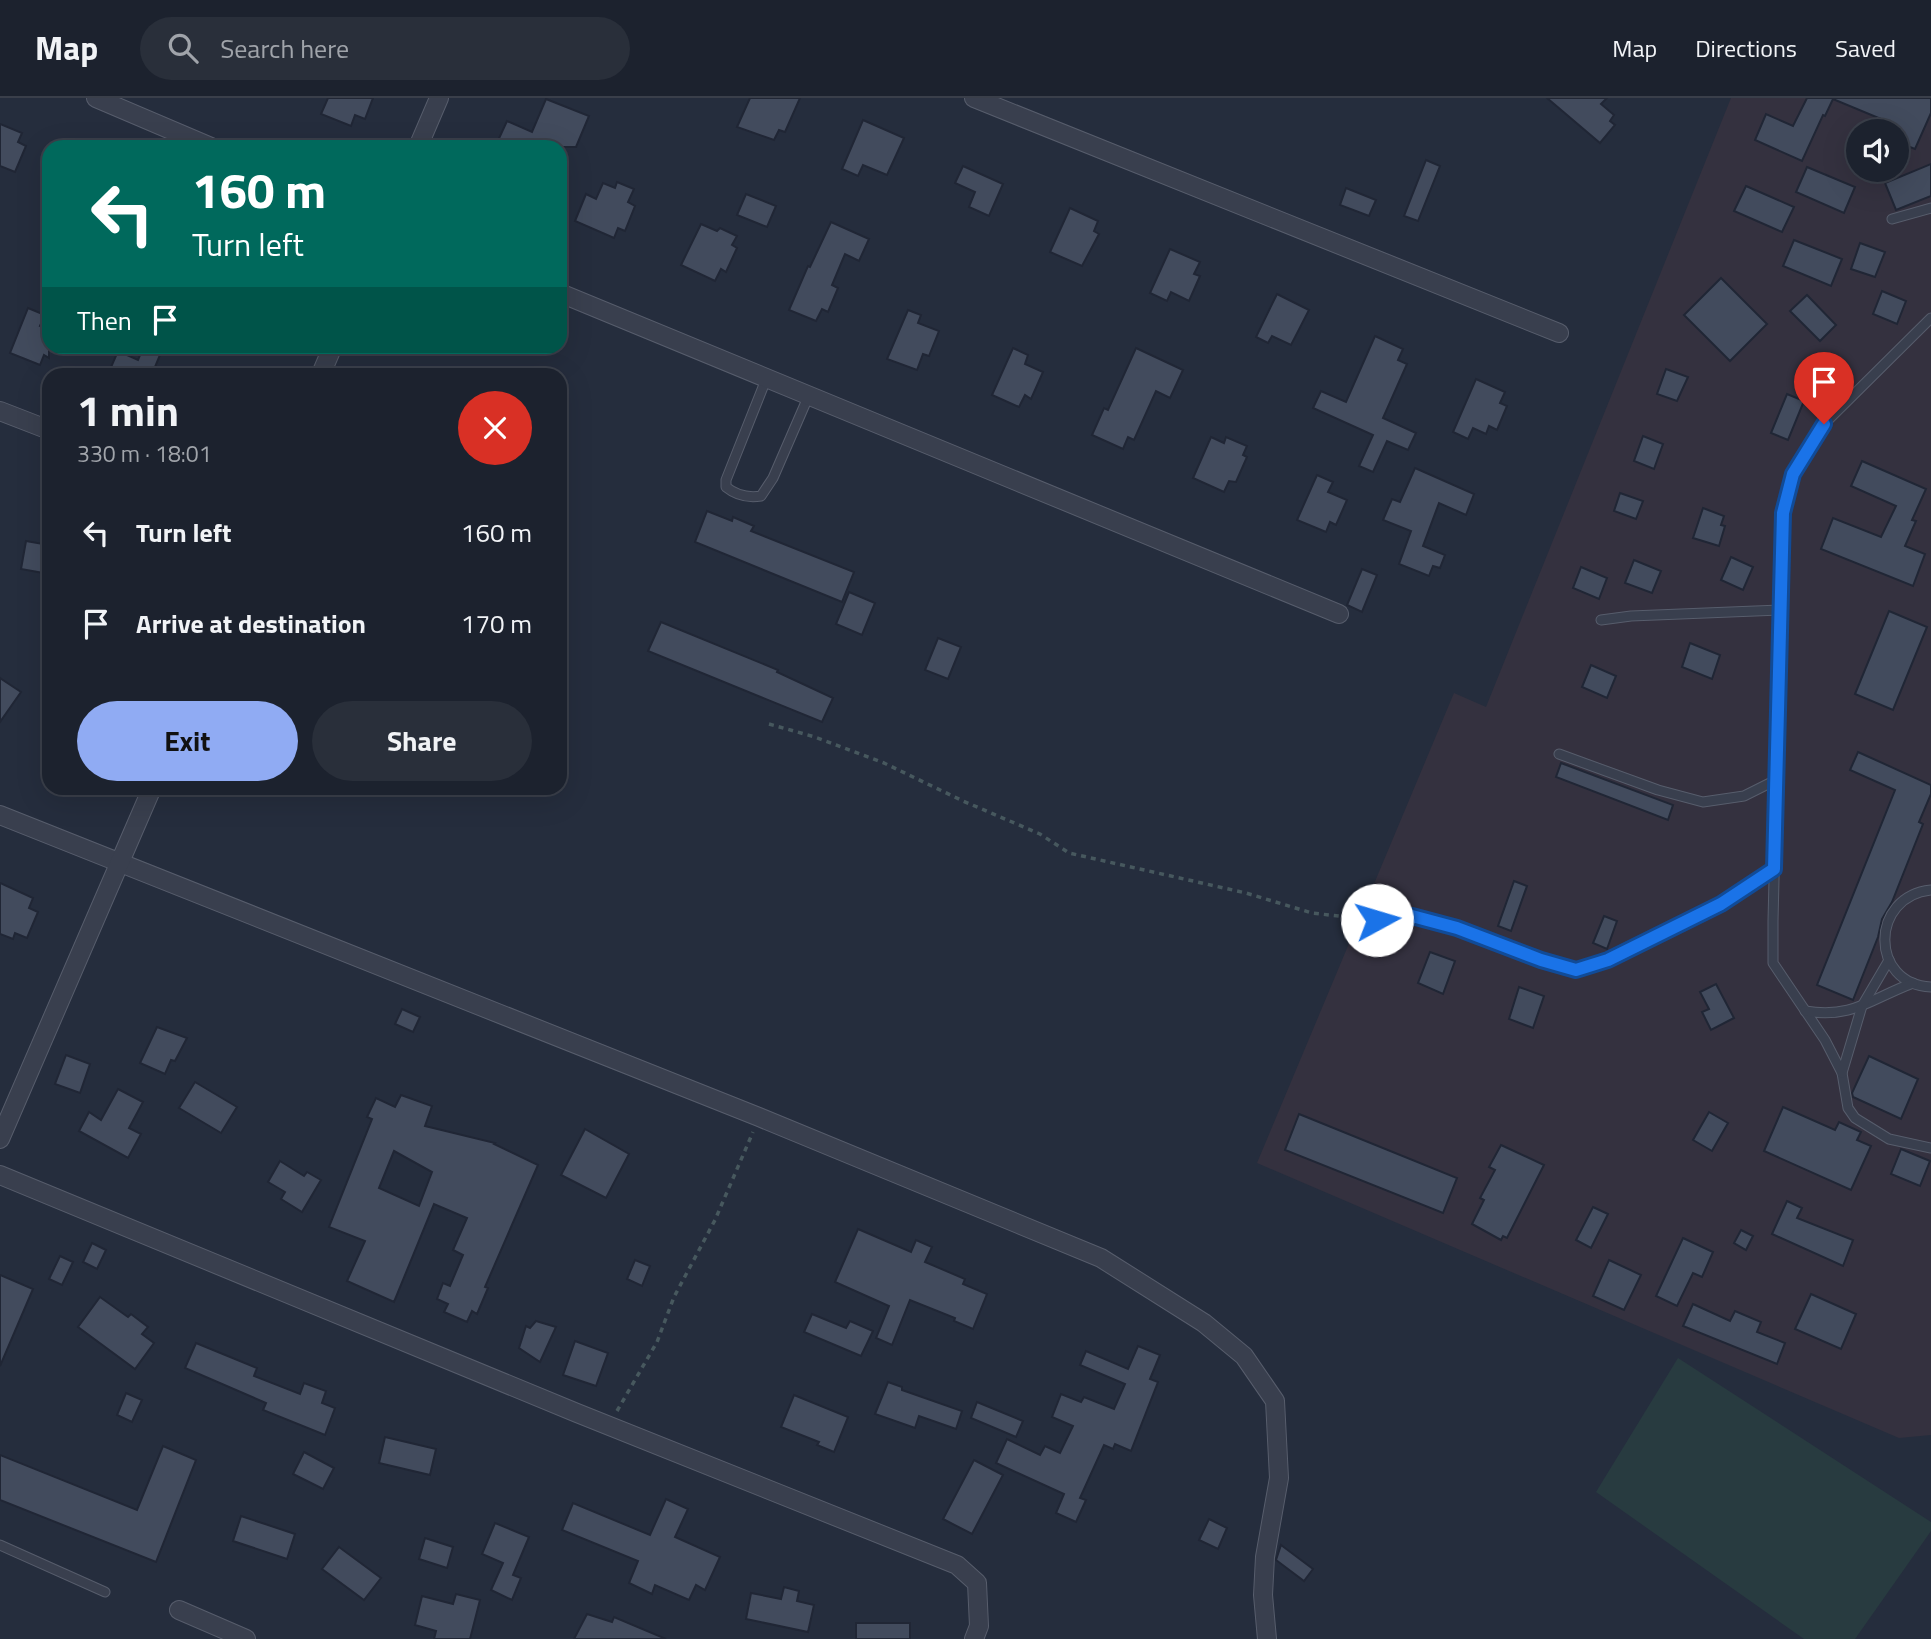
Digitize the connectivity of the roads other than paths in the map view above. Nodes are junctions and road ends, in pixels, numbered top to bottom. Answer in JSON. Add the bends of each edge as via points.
{"nodes":[{"id":1,"x":96,"y":98,"type":"edge"},
{"id":2,"x":439,"y":98,"type":"edge"},
{"id":3,"x":974,"y":98,"type":"edge"},
{"id":4,"x":195,"y":140,"type":"edge"},
{"id":5,"x":421,"y":140,"type":"edge"},
{"id":6,"x":1931,"y":208,"type":"edge"},
{"id":7,"x":1892,"y":219,"type":"dead end"},
{"id":8,"x":567,"y":296,"type":"edge"},
{"id":9,"x":1931,"y":318,"type":"edge"},
{"id":10,"x":1559,"y":332,"type":"dead end"},
{"id":11,"x":767,"y":377,"type":"junction"},
{"id":12,"x":809,"y":394,"type":"junction"},
{"id":13,"x":0,"y":411,"type":"edge"},
{"id":14,"x":42,"y":427,"type":"edge"},
{"id":15,"x":1780,"y":610,"type":"junction"},
{"id":16,"x":1339,"y":614,"type":"dead end"},
{"id":17,"x":1601,"y":620,"type":"dead end"},
{"id":18,"x":1559,"y":754,"type":"dead end"},
{"id":19,"x":1776,"y":780,"type":"junction"},
{"id":20,"x":149,"y":795,"type":"edge"},
{"id":21,"x":0,"y":815,"type":"edge"},
{"id":22,"x":120,"y":864,"type":"junction"},
{"id":23,"x":1774,"y":869,"type":"junction"},
{"id":24,"x":1931,"y":890,"type":"edge"},
{"id":25,"x":1377,"y":920,"type":"road end"},
{"id":26,"x":1889,"y":960,"type":"junction"},
{"id":27,"x":1913,"y":983,"type":"junction"},
{"id":28,"x":1931,"y":987,"type":"edge"},
{"id":29,"x":1862,"y":1006,"type":"junction"},
{"id":30,"x":1805,"y":1010,"type":"junction"},
{"id":31,"x":1842,"y":1073,"type":"junction"},
{"id":32,"x":0,"y":1139,"type":"edge"},
{"id":33,"x":1931,"y":1148,"type":"edge"},
{"id":34,"x":0,"y":1175,"type":"edge"},
{"id":35,"x":0,"y":1545,"type":"edge"},
{"id":36,"x":105,"y":1592,"type":"dead end"},
{"id":37,"x":180,"y":1610,"type":"dead end"},
{"id":38,"x":246,"y":1639,"type":"edge"},
{"id":39,"x":974,"y":1639,"type":"edge"},
{"id":40,"x":1267,"y":1639,"type":"edge"}],
"edges":[{"from":1,"to":4,"type":"street"},
{"from":2,"to":5,"type":"street"},
{"from":3,"to":10,"type":"street"},
{"from":6,"to":7,"type":"lane"},
{"from":8,"to":11,"type":"street"},
{"from":9,"to":15,"type":"lane","via":[[1824,424],[1793,474],[1783,513]]},
{"from":11,"to":12,"type":"street"},
{"from":11,"to":12,"type":"lane","via":[[726,480],[726,487],[747,498],[761,496],[773,478]]},
{"from":12,"to":16,"type":"street"},
{"from":13,"to":14,"type":"street"},
{"from":15,"to":17,"type":"lane"},
{"from":15,"to":19,"type":"lane"},
{"from":18,"to":19,"type":"lane","via":[[1703,802],[1744,796]]},
{"from":19,"to":23,"type":"lane"},
{"from":20,"to":22,"type":"street"},
{"from":21,"to":22,"type":"street"},
{"from":22,"to":32,"type":"street"},
{"from":22,"to":40,"type":"street","via":[[1101,1258],[1204,1323],[1244,1356],[1275,1401],[1279,1478],[1265,1557]]},
{"from":23,"to":25,"type":"lane","via":[[1721,904],[1608,960],[1576,970],[1412,916]]},
{"from":23,"to":30,"type":"lane","via":[[1773,963]]},
{"from":24,"to":26,"type":"lane","via":[[1906,898],[1891,916],[1884,938]]},
{"from":26,"to":27,"type":"lane"},
{"from":26,"to":29,"type":"lane"},
{"from":27,"to":28,"type":"lane"},
{"from":27,"to":29,"type":"lane"},
{"from":29,"to":30,"type":"lane","via":[[1823,1014]]},
{"from":29,"to":31,"type":"lane"},
{"from":30,"to":31,"type":"lane"},
{"from":31,"to":33,"type":"lane","via":[[1848,1108],[1855,1118],[1889,1139]]},
{"from":34,"to":39,"type":"street","via":[[957,1564],[977,1583],[979,1626]]},
{"from":35,"to":36,"type":"lane"},
{"from":37,"to":38,"type":"street"}]}
